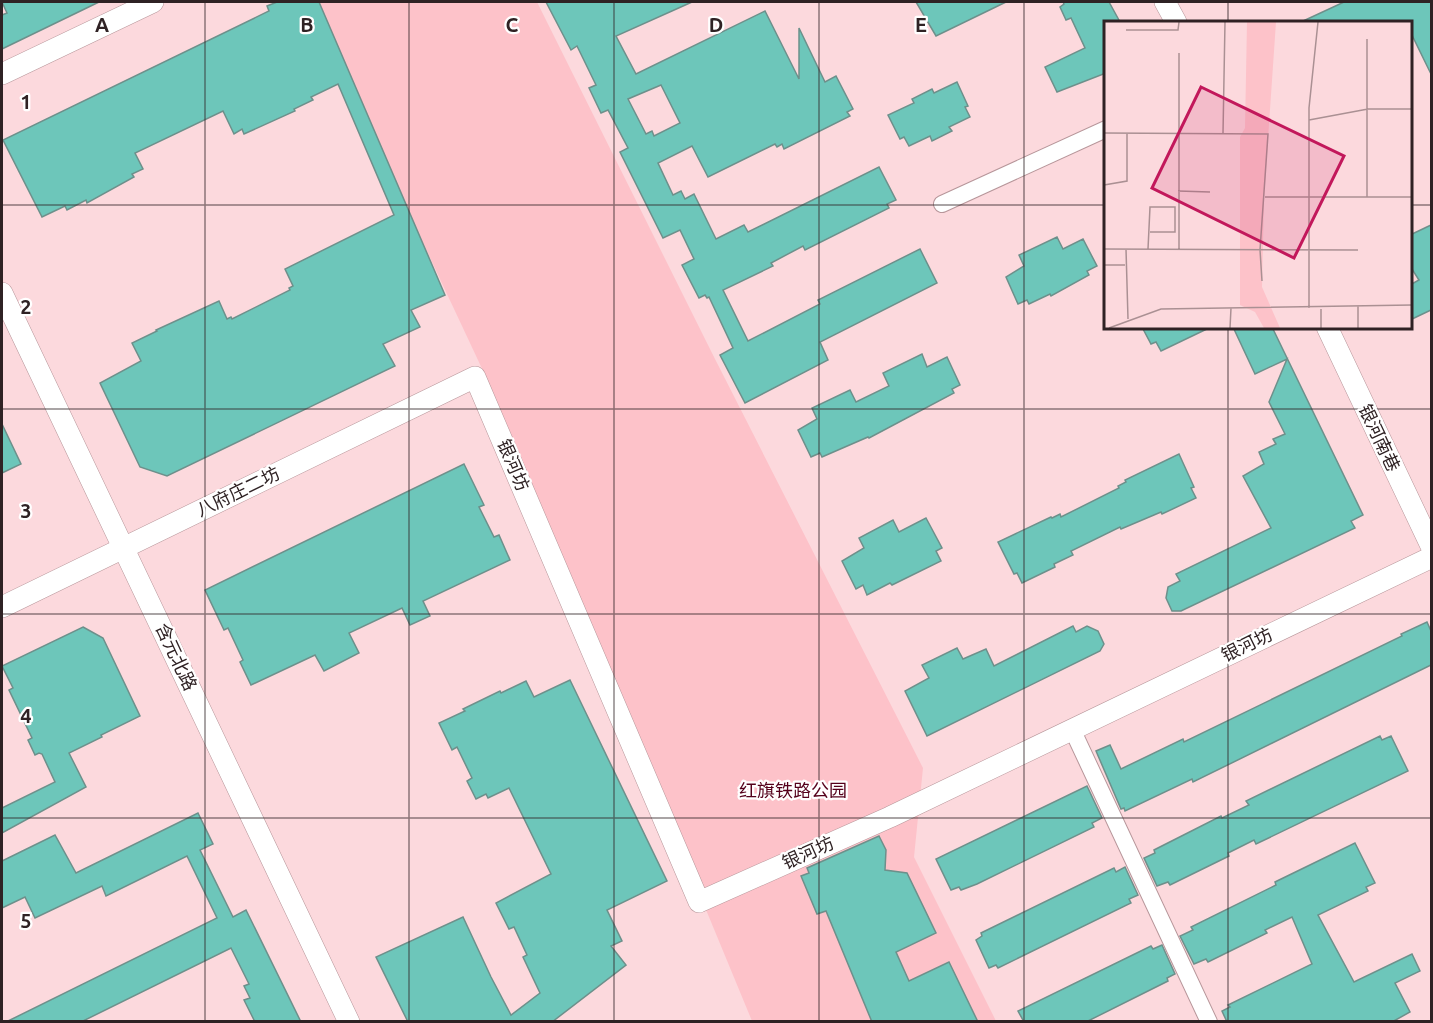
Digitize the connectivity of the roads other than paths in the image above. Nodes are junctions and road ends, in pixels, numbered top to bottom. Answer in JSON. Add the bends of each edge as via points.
{"nodes":[{"id":1,"x":153,"y":2,"type":"edge"},
{"id":2,"x":1165,"y":2,"type":"edge"},
{"id":3,"x":1175,"y":21,"type":"edge"},
{"id":4,"x":2,"y":74,"type":"edge"},
{"id":5,"x":1104,"y":130,"type":"edge"},
{"id":6,"x":942,"y":204,"type":"dead end"},
{"id":7,"x":2,"y":293,"type":"edge"},
{"id":8,"x":1327,"y":328,"type":"edge"},
{"id":9,"x":475,"y":376,"type":"joint"},
{"id":10,"x":124,"y":548,"type":"junction"},
{"id":11,"x":1431,"y":548,"type":"edge"},
{"id":12,"x":1431,"y":556,"type":"edge"},
{"id":13,"x":2,"y":607,"type":"edge"},
{"id":14,"x":1072,"y":729,"type":"junction"},
{"id":15,"x":349,"y":1022,"type":"edge"},
{"id":16,"x":1209,"y":1022,"type":"edge"}],
"edges":[{"from":1,"to":4,"type":"street"},
{"from":2,"to":3,"type":"street"},
{"from":5,"to":6,"type":"street"},
{"from":7,"to":10,"type":"street","name":"含元北路"},
{"from":8,"to":11,"type":"street","name":"银河南巷"},
{"from":9,"to":10,"type":"street","name":"八府庄二坊"},
{"from":9,"to":14,"type":"street","name":"银河坊","via":[[699,902],[890,817]]},
{"from":10,"to":13,"type":"street","name":"八府庄二坊"},
{"from":10,"to":15,"type":"street","name":"含元北路"},
{"from":12,"to":14,"type":"street","name":"银河坊"},
{"from":14,"to":16,"type":"street"}]}
